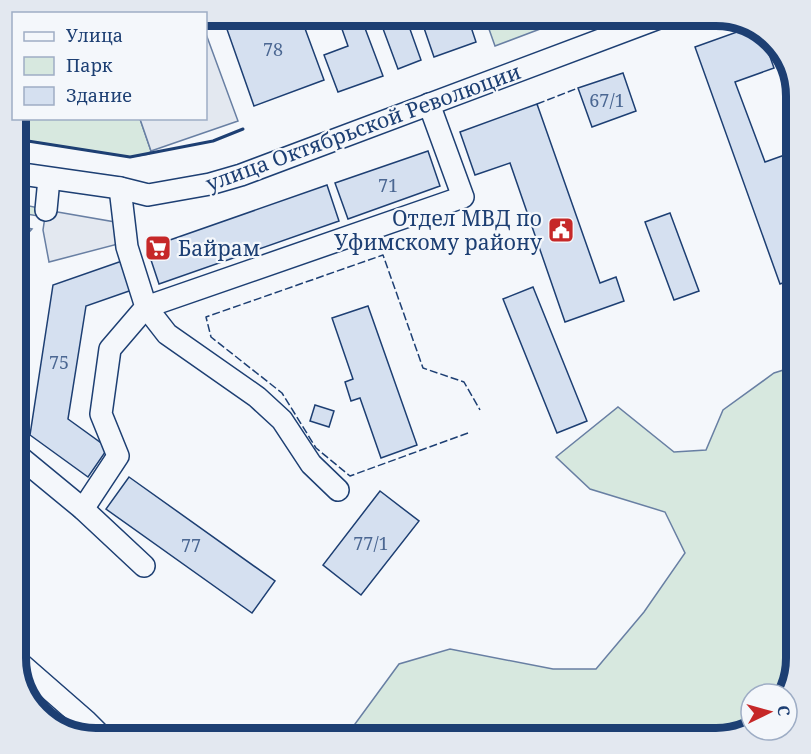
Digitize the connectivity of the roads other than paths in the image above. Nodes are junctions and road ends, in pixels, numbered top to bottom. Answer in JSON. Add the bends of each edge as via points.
{"nodes":[{"id":1,"x":638,"y":26,"type":"edge"},
{"id":2,"x":429,"y":105,"type":"junction"},
{"id":3,"x":26,"y":175,"type":"edge"},
{"id":4,"x":49,"y":179,"type":"junction"},
{"id":5,"x":120,"y":188,"type":"junction"},
{"id":6,"x":46,"y":210,"type":"dead end"},
{"id":7,"x":146,"y":307,"type":"junction"},
{"id":8,"x":26,"y":462,"type":"edge"},
{"id":9,"x":338,"y":490,"type":"dead end"},
{"id":10,"x":83,"y":509,"type":"junction"},
{"id":11,"x":144,"y":566,"type":"dead end"},
{"id":12,"x":27,"y":669,"type":"edge"},
{"id":13,"x":93,"y":728,"type":"edge"}],
"edges":[{"from":1,"to":2,"type":"street","name":"улица Октябрьской Революции"},
{"from":2,"to":5,"type":"street","name":"улица Октябрьской Революции","via":[[210,184],[147,195]]},
{"from":2,"to":7,"type":"street","via":[[463,198]]},
{"from":3,"to":4,"type":"street","name":"улица Октябрьской Революции"},
{"from":4,"to":5,"type":"street","name":"улица Октябрьской Революции"},
{"from":4,"to":6,"type":"street"},
{"from":5,"to":7,"type":"street","via":[[127,247]]},
{"from":7,"to":9,"type":"street","via":[[167,334],[214,365],[282,420],[311,464]]},
{"from":7,"to":10,"type":"street","via":[[110,349],[101,414],[118,456]]},
{"from":8,"to":10,"type":"street"},
{"from":10,"to":11,"type":"street"},
{"from":12,"to":13,"type":"street"}]}
